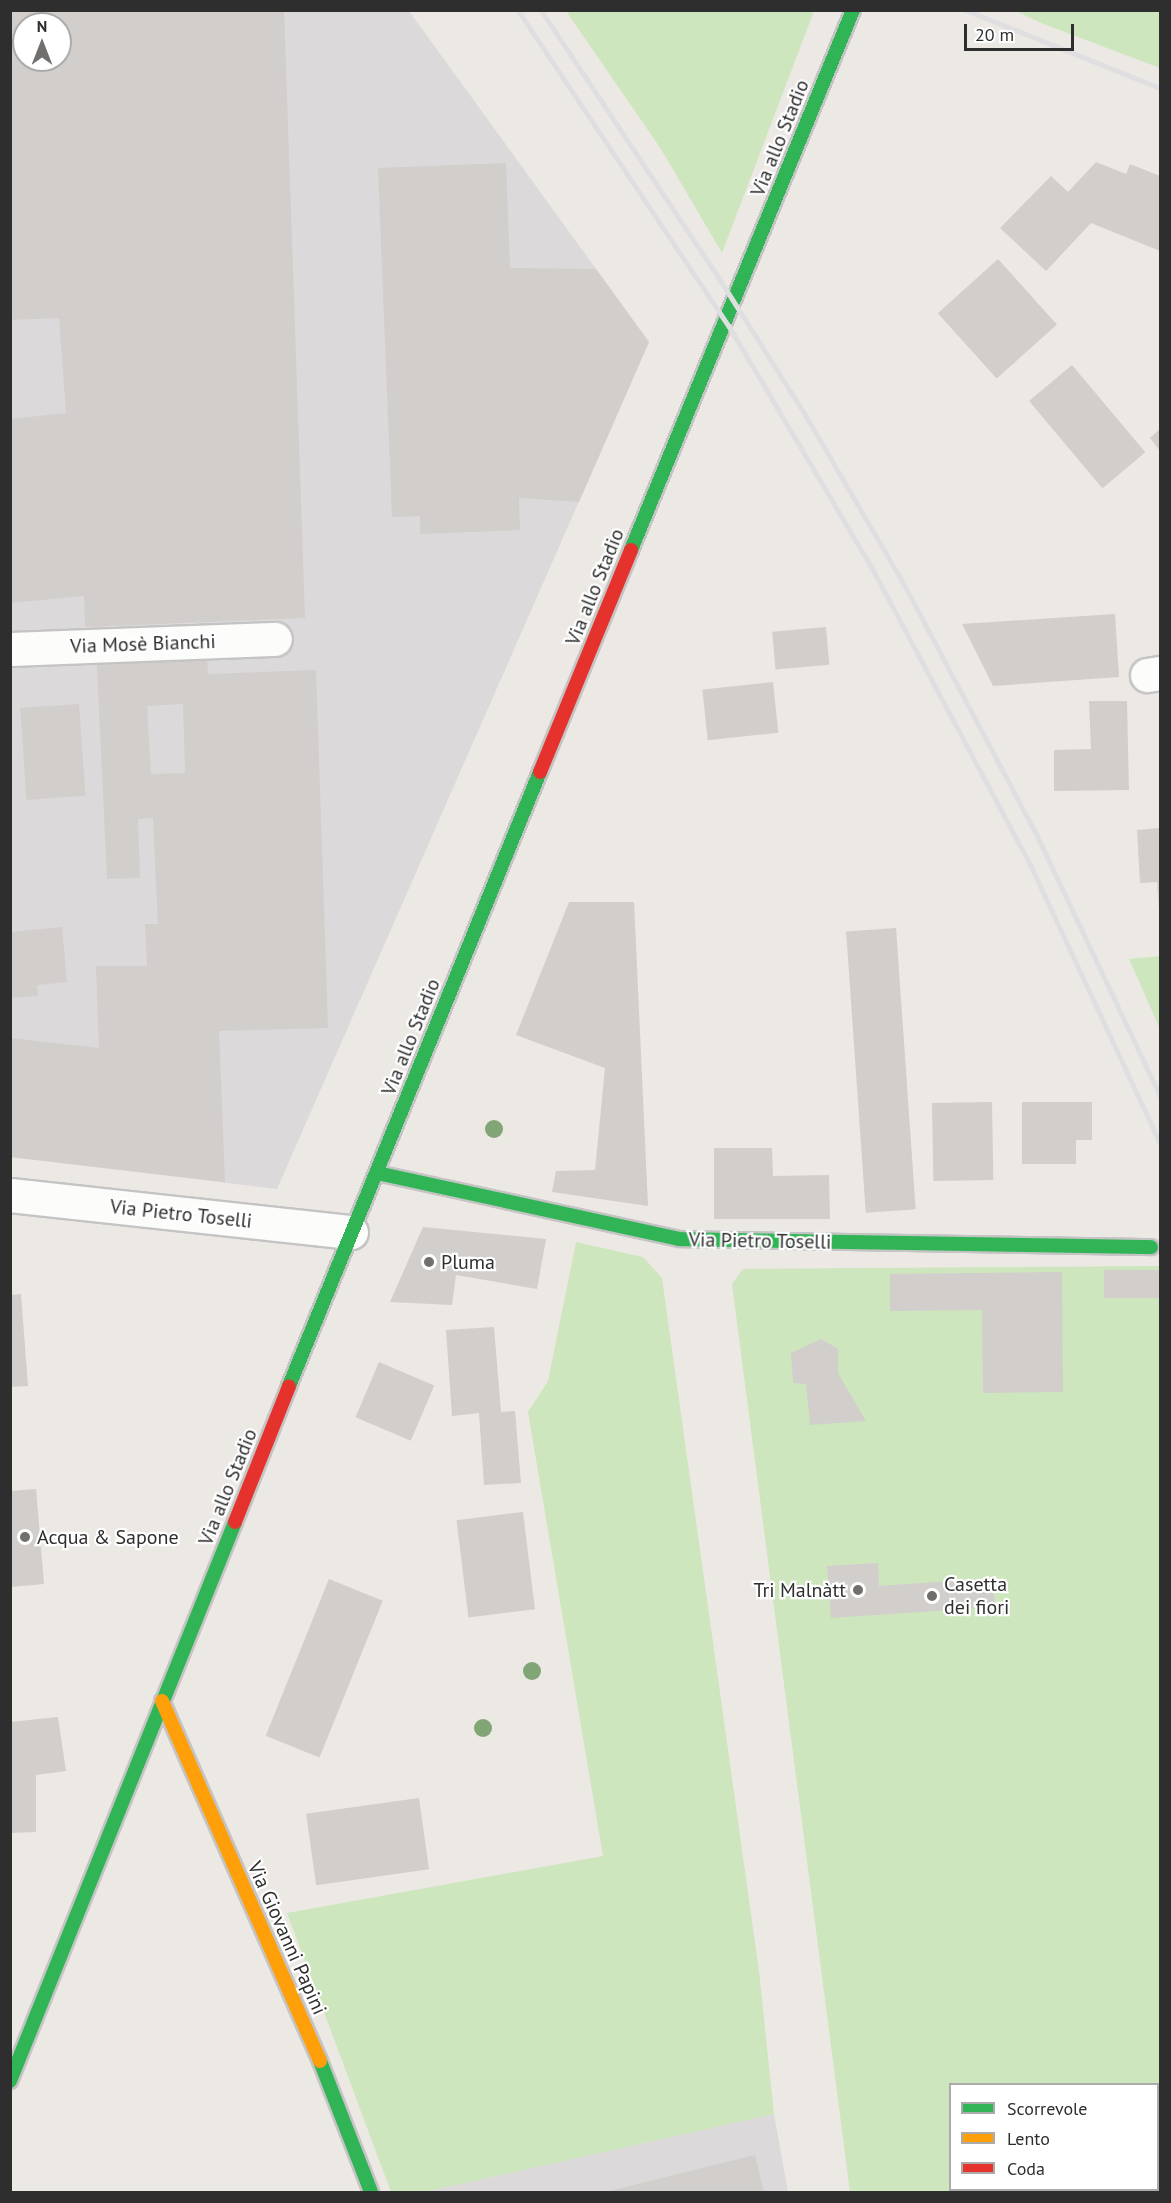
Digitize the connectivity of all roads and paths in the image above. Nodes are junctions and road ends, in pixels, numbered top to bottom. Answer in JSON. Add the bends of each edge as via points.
{"nodes":[{"id":1,"x":853,"y":10,"type":"edge"},
{"id":2,"x":275,"y":639,"type":"dead end"},
{"id":3,"x":10,"y":649,"type":"edge"},
{"id":4,"x":377,"y":1173,"type":"junction"},
{"id":5,"x":10,"y":1195,"type":"edge"},
{"id":6,"x":351,"y":1232,"type":"junction"},
{"id":7,"x":1150,"y":1247,"type":"dead end"},
{"id":8,"x":162,"y":1701,"type":"junction"},
{"id":9,"x":10,"y":2081,"type":"edge"},
{"id":10,"x":371,"y":2193,"type":"edge"}],
"edges":[{"from":1,"to":4,"type":"main road","name":"Via allo Stadio"},
{"from":2,"to":3,"type":"street","name":"Via Mosè Bianchi"},
{"from":4,"to":6,"type":"main road","name":"Via allo Stadio"},
{"from":4,"to":7,"type":"main road","name":"Via Pietro Toselli","via":[[679,1239]]},
{"from":5,"to":6,"type":"street","name":"Via Pietro Toselli"},
{"from":6,"to":8,"type":"main road","name":"Via allo Stadio"},
{"from":8,"to":9,"type":"main road","name":"Via allo Stadio"},
{"from":8,"to":10,"type":"main road","name":"Via Giovanni Papini","via":[[326,2075]]}]}
